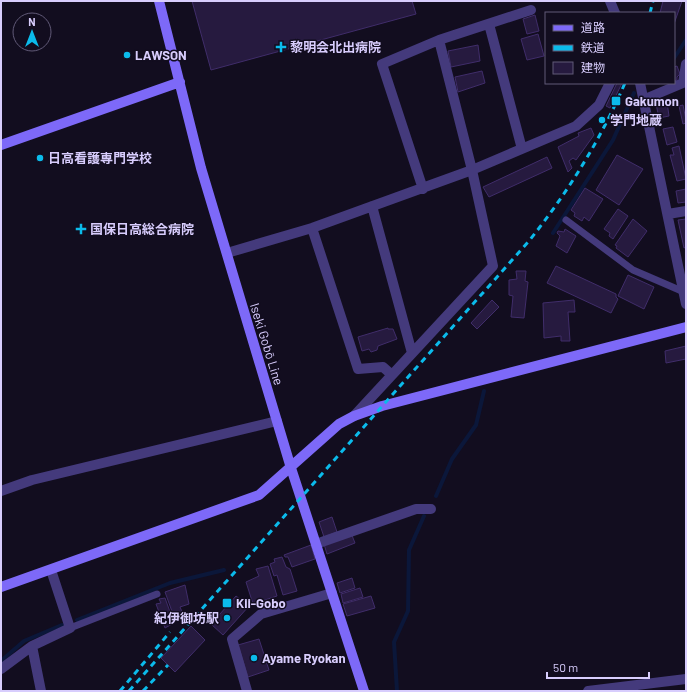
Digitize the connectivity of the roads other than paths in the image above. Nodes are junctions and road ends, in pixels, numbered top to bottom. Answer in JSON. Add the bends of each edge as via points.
{"nodes":[{"id":1,"x":159,"y":1,"type":"edge"},
{"id":2,"x":610,"y":1,"type":"edge"},
{"id":3,"x":531,"y":10,"type":"dead end"},
{"id":4,"x":615,"y":12,"type":"edge"},
{"id":5,"x":489,"y":24,"type":"junction"},
{"id":6,"x":439,"y":40,"type":"junction"},
{"id":7,"x":686,"y":64,"type":"edge"},
{"id":8,"x":180,"y":82,"type":"junction"},
{"id":9,"x":610,"y":84,"type":"edge"},
{"id":10,"x":640,"y":84,"type":"edge"},
{"id":11,"x":645,"y":99,"type":"junction"},
{"id":12,"x":1,"y":145,"type":"edge"},
{"id":13,"x":522,"y":149,"type":"junction"},
{"id":14,"x":472,"y":170,"type":"junction"},
{"id":15,"x":423,"y":189,"type":"junction"},
{"id":16,"x":372,"y":206,"type":"junction"},
{"id":17,"x":686,"y":212,"type":"edge"},
{"id":18,"x":668,"y":214,"type":"junction"},
{"id":19,"x":566,"y":220,"type":"dead end"},
{"id":20,"x":312,"y":228,"type":"junction"},
{"id":21,"x":226,"y":253,"type":"junction"},
{"id":22,"x":684,"y":292,"type":"junction"},
{"id":23,"x":686,"y":304,"type":"edge"},
{"id":24,"x":686,"y":327,"type":"edge"},
{"id":25,"x":412,"y":354,"type":"junction"},
{"id":26,"x":392,"y":375,"type":"junction"},
{"id":27,"x":354,"y":416,"type":"junction"},
{"id":28,"x":277,"y":421,"type":"junction"},
{"id":29,"x":291,"y":468,"type":"junction"},
{"id":30,"x":1,"y":491,"type":"edge"},
{"id":31,"x":431,"y":509,"type":"dead end"},
{"id":32,"x":316,"y":544,"type":"junction"},
{"id":33,"x":51,"y":570,"type":"junction"},
{"id":34,"x":1,"y":587,"type":"edge"},
{"id":35,"x":332,"y":593,"type":"junction"},
{"id":36,"x":157,"y":594,"type":"dead end"},
{"id":37,"x":70,"y":628,"type":"junction"},
{"id":38,"x":32,"y":646,"type":"junction"},
{"id":39,"x":1,"y":669,"type":"edge"},
{"id":40,"x":686,"y":679,"type":"edge"},
{"id":41,"x":41,"y":691,"type":"edge"},
{"id":42,"x":247,"y":691,"type":"edge"},
{"id":43,"x":364,"y":691,"type":"edge"},
{"id":44,"x":588,"y":691,"type":"edge"}],
"edges":[{"from":1,"to":8,"type":"street","name":"Iseki Gobō Line"},
{"from":2,"to":4,"type":"street"},
{"from":3,"to":5,"type":"street"},
{"from":5,"to":6,"type":"street"},
{"from":5,"to":13,"type":"street"},
{"from":6,"to":14,"type":"street"},
{"from":6,"to":15,"type":"street","via":[[382,64]]},
{"from":7,"to":11,"type":"street","via":[[683,84]]},
{"from":8,"to":12,"type":"street"},
{"from":8,"to":21,"type":"street","name":"Iseki Gobō Line","via":[[201,168]]},
{"from":9,"to":13,"type":"street","via":[[599,105],[576,126]]},
{"from":10,"to":11,"type":"street"},
{"from":11,"to":18,"type":"street"},
{"from":13,"to":14,"type":"street"},
{"from":14,"to":15,"type":"street"},
{"from":14,"to":25,"type":"street","via":[[493,266]]},
{"from":15,"to":16,"type":"street"},
{"from":16,"to":20,"type":"street"},
{"from":16,"to":25,"type":"street"},
{"from":17,"to":18,"type":"street"},
{"from":18,"to":22,"type":"street"},
{"from":19,"to":22,"type":"lane","via":[[633,270]]},
{"from":20,"to":21,"type":"street"},
{"from":20,"to":26,"type":"street","via":[[358,369],[383,367]]},
{"from":21,"to":28,"type":"street","name":"Iseki Gobō Line"},
{"from":22,"to":23,"type":"street"},
{"from":24,"to":27,"type":"street","via":[[382,406]]},
{"from":25,"to":26,"type":"street"},
{"from":26,"to":27,"type":"street"},
{"from":27,"to":29,"type":"street","via":[[339,424]]},
{"from":28,"to":29,"type":"street","name":"Iseki Gobō Line"},
{"from":28,"to":30,"type":"street","via":[[32,480]]},
{"from":29,"to":32,"type":"street","name":"Iseki Gobō Line"},
{"from":29,"to":33,"type":"street","via":[[259,495]]},
{"from":31,"to":32,"type":"street","via":[[416,509]]},
{"from":32,"to":35,"type":"street","name":"Iseki Gobō Line"},
{"from":33,"to":34,"type":"street"},
{"from":33,"to":37,"type":"street"},
{"from":35,"to":42,"type":"street","via":[[261,614],[232,639]]},
{"from":35,"to":43,"type":"street","name":"Iseki Gobō Line"},
{"from":36,"to":37,"type":"lane"},
{"from":37,"to":38,"type":"street"},
{"from":38,"to":39,"type":"street"},
{"from":38,"to":41,"type":"street"},
{"from":40,"to":44,"type":"street"}]}
